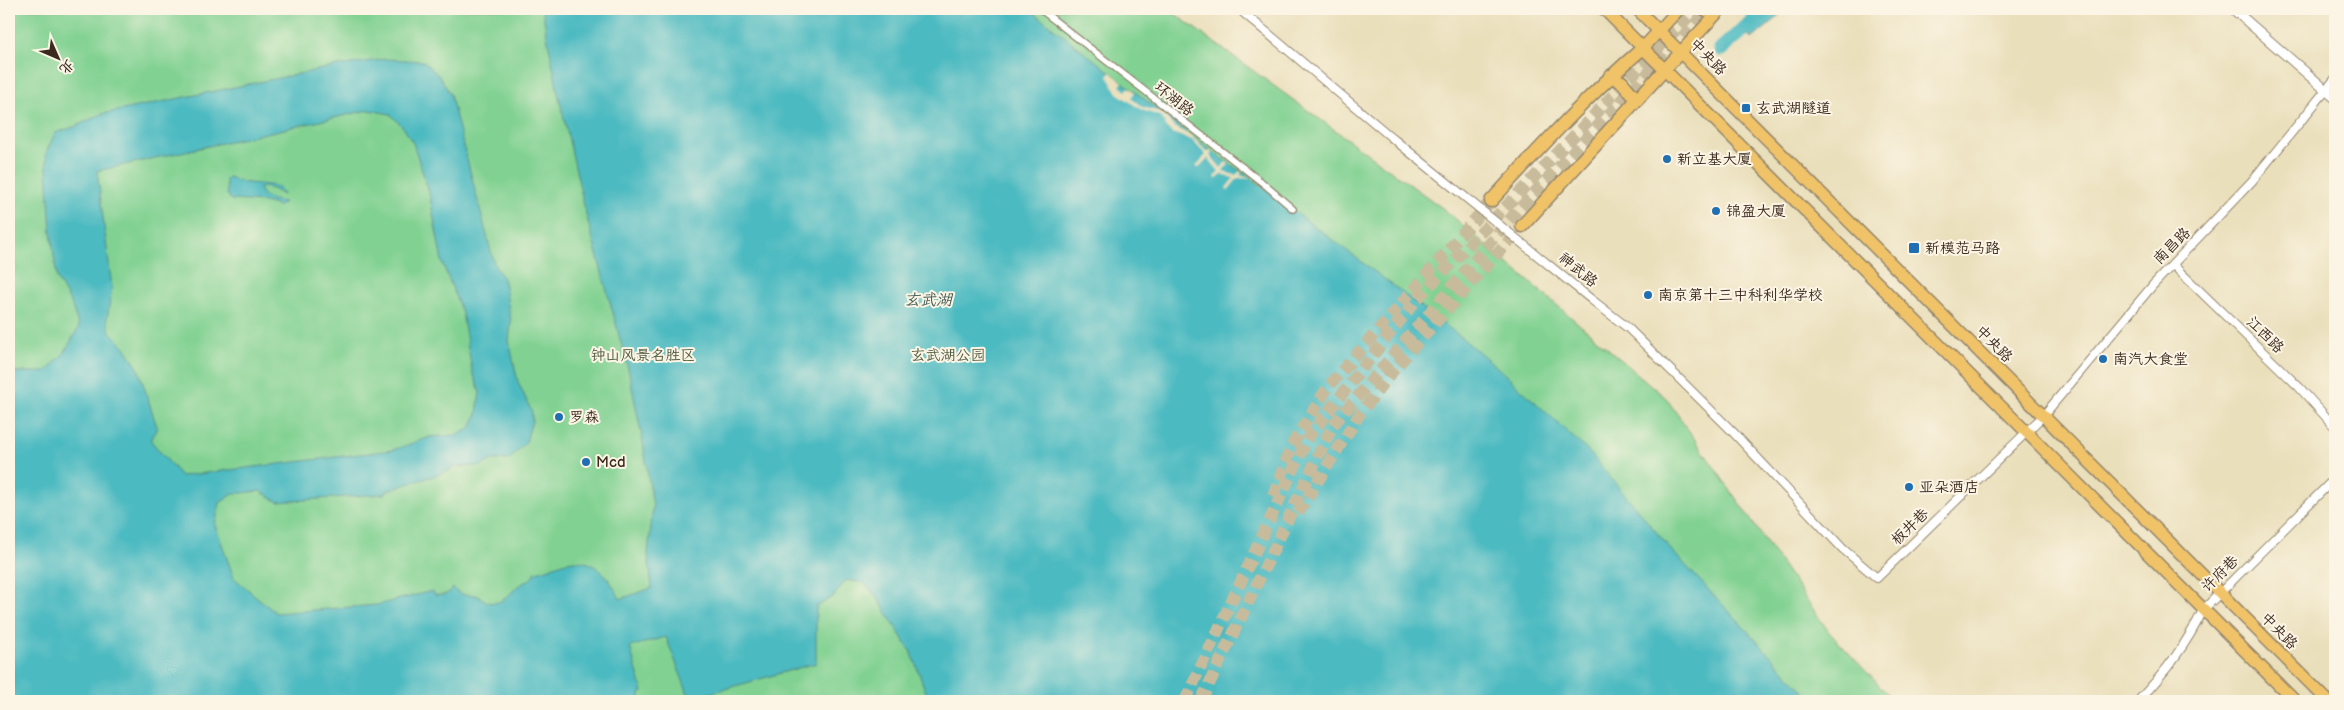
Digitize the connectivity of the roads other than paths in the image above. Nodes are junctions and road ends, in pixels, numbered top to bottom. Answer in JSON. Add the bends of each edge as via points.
{"nodes":[{"id":1,"x":1040,"y":9,"type":"edge"},
{"id":2,"x":1239,"y":9,"type":"edge"},
{"id":3,"x":1604,"y":9,"type":"edge"},
{"id":4,"x":1637,"y":9,"type":"edge"},
{"id":5,"x":1679,"y":9,"type":"edge"},
{"id":6,"x":1704,"y":9,"type":"edge"},
{"id":7,"x":1721,"y":9,"type":"edge"},
{"id":8,"x":2233,"y":9,"type":"edge"},
{"id":9,"x":1659,"y":31,"type":"junction"},
{"id":10,"x":1643,"y":48,"type":"junction"},
{"id":11,"x":1682,"y":52,"type":"junction"},
{"id":12,"x":1665,"y":69,"type":"junction"},
{"id":13,"x":1610,"y":76,"type":"junction"},
{"id":14,"x":2335,"y":79,"type":"edge"},
{"id":15,"x":2326,"y":90,"type":"junction"},
{"id":16,"x":2335,"y":98,"type":"edge"},
{"id":17,"x":1637,"y":100,"type":"junction"},
{"id":18,"x":1491,"y":201,"type":"tunnel mouth"},
{"id":19,"x":1293,"y":208,"type":"dead end"},
{"id":20,"x":1522,"y":226,"type":"tunnel mouth"},
{"id":21,"x":2173,"y":264,"type":"junction"},
{"id":22,"x":2044,"y":415,"type":"junction"},
{"id":23,"x":2335,"y":427,"type":"edge"},
{"id":24,"x":2027,"y":433,"type":"junction"},
{"id":25,"x":2335,"y":478,"type":"edge"},
{"id":26,"x":1877,"y":578,"type":"joint"},
{"id":27,"x":2220,"y":593,"type":"junction"},
{"id":28,"x":2203,"y":610,"type":"junction"},
{"id":29,"x":2138,"y":701,"type":"edge"},
{"id":30,"x":2294,"y":701,"type":"edge"},
{"id":31,"x":2328,"y":701,"type":"edge"}],
"edges":[{"from":1,"to":19,"type":"street","name":"环湖路"},
{"from":2,"to":26,"type":"street","name":"神武路","bridge":true,"via":[[1391,137],[1628,328],[1732,431],[1842,549]]},
{"from":3,"to":10,"type":"main road"},
{"from":4,"to":9,"type":"main road","name":"中央路"},
{"from":5,"to":9,"type":"main road"},
{"from":6,"to":7,"type":"main road"},
{"from":7,"to":11,"type":"main road"},
{"from":8,"to":15,"type":"street"},
{"from":9,"to":10,"type":"main road"},
{"from":9,"to":11,"type":"main road","name":"中央路"},
{"from":10,"to":12,"type":"main road"},
{"from":10,"to":13,"type":"highway"},
{"from":11,"to":12,"type":"main road"},
{"from":11,"to":22,"type":"main road","name":"中央路"},
{"from":12,"to":17,"type":"highway"},
{"from":12,"to":24,"type":"main road"},
{"from":13,"to":17,"type":"highway","via":[[1622,82]]},
{"from":13,"to":18,"type":"highway"},
{"from":14,"to":15,"type":"street","name":"南昌路"},
{"from":15,"to":16,"type":"street"},
{"from":15,"to":21,"type":"street","name":"南昌路","via":[[2252,181]]},
{"from":17,"to":20,"type":"highway"},
{"from":21,"to":22,"type":"street","name":"南昌路"},
{"from":21,"to":23,"type":"street","name":"江西路"},
{"from":22,"to":24,"type":"street","name":"南昌路"},
{"from":22,"to":27,"type":"main road","name":"中央路"},
{"from":24,"to":26,"type":"street","name":"板井巷"},
{"from":24,"to":28,"type":"main road"},
{"from":25,"to":27,"type":"street","name":"许府巷"},
{"from":27,"to":28,"type":"street","name":"许府巷"},
{"from":27,"to":31,"type":"main road","name":"中央路"},
{"from":28,"to":29,"type":"street","name":"许府巷","via":[[2194,630],[2160,679]]},
{"from":28,"to":30,"type":"main road"}]}
